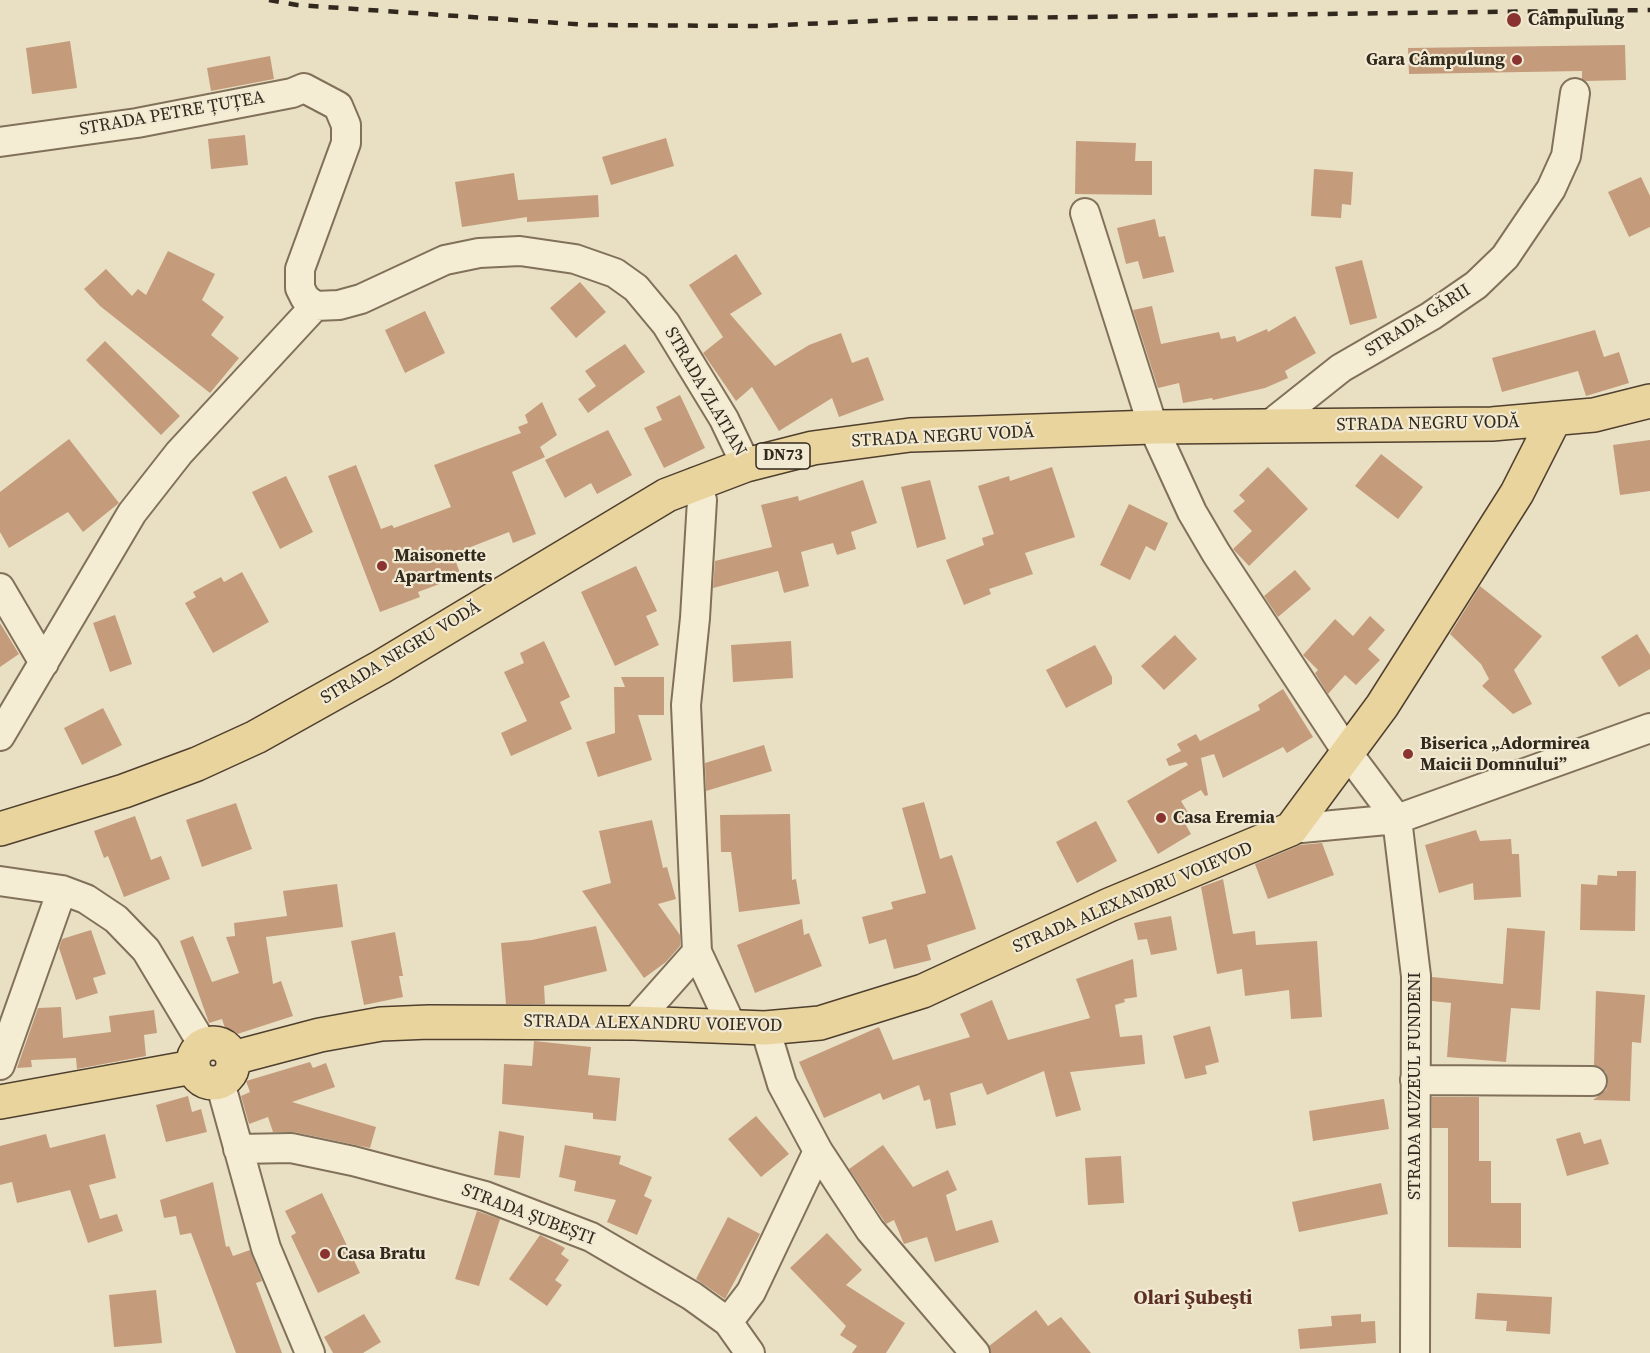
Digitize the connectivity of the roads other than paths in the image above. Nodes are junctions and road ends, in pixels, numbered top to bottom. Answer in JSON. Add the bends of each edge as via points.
{"nodes":[{"id":1,"x":1575,"y":93,"type":"dead end"},
{"id":2,"x":0,"y":142,"type":"edge"},
{"id":3,"x":1085,"y":213,"type":"dead end"},
{"id":4,"x":309,"y":300,"type":"junction"},
{"id":5,"x":1650,"y":401,"type":"edge"},
{"id":6,"x":1554,"y":420,"type":"junction"},
{"id":7,"x":1268,"y":426,"type":"junction"},
{"id":8,"x":1153,"y":427,"type":"junction"},
{"id":9,"x":746,"y":465,"type":"junction"},
{"id":10,"x":696,"y":482,"type":"junction"},
{"id":11,"x":0,"y":588,"type":"edge"},
{"id":12,"x":44,"y":663,"type":"junction"},
{"id":13,"x":1650,"y":728,"type":"edge"},
{"id":14,"x":0,"y":736,"type":"edge"},
{"id":15,"x":1347,"y":752,"type":"junction"},
{"id":16,"x":1397,"y":819,"type":"junction"},
{"id":17,"x":0,"y":829,"type":"edge"},
{"id":18,"x":1291,"y":829,"type":"junction"},
{"id":19,"x":0,"y":881,"type":"edge"},
{"id":20,"x":62,"y":890,"type":"junction"},
{"id":21,"x":697,"y":952,"type":"junction"},
{"id":22,"x":634,"y":1023,"type":"junction"},
{"id":23,"x":732,"y":1027,"type":"junction"},
{"id":24,"x":765,"y":1028,"type":"junction"},
{"id":25,"x":212,"y":1063,"type":"junction"},
{"id":26,"x":0,"y":1065,"type":"edge"},
{"id":27,"x":1415,"y":1080,"type":"junction"},
{"id":28,"x":1592,"y":1081,"type":"dead end"},
{"id":29,"x":0,"y":1102,"type":"edge"},
{"id":30,"x":238,"y":1149,"type":"junction"},
{"id":31,"x":818,"y":1151,"type":"junction"},
{"id":32,"x":728,"y":1322,"type":"junction"},
{"id":33,"x":310,"y":1353,"type":"edge"},
{"id":34,"x":750,"y":1353,"type":"edge"},
{"id":35,"x":975,"y":1353,"type":"edge"},
{"id":36,"x":1415,"y":1353,"type":"edge"}],
"edges":[{"from":1,"to":7,"type":"street","name":"STRADA GĂRII","via":[[1566,156],[1546,197],[1505,257],[1476,285],[1341,368]]},
{"from":2,"to":4,"type":"street","name":"STRADA PETRE ȚUȚEA","via":[[137,123],[304,88],[338,106],[346,125],[346,143],[300,269],[300,288]]},
{"from":3,"to":8,"type":"street"},
{"from":4,"to":9,"type":"street","name":"STRADA ZLATIAN","via":[[339,305],[445,260],[479,253],[520,251],[574,259],[615,273],[636,288],[666,324],[724,418]]},
{"from":4,"to":12,"type":"street","via":[[132,513]]},
{"from":5,"to":6,"type":"main road","name":"STRADA NEGRU VODĂ","number":"DN73"},
{"from":6,"to":7,"type":"main road","name":"STRADA NEGRU VODĂ","number":"DN73"},
{"from":6,"to":15,"type":"main road","via":[[1511,502],[1382,706]]},
{"from":7,"to":8,"type":"main road","name":"STRADA NEGRU VODĂ","number":"DN73"},
{"from":8,"to":9,"type":"main road","name":"STRADA NEGRU VODĂ","number":"DN73","via":[[910,435],[813,448]]},
{"from":8,"to":15,"type":"street","via":[[1192,512],[1216,553]]},
{"from":9,"to":10,"type":"main road","name":"STRADA NEGRU VODĂ","number":"DN73"},
{"from":10,"to":17,"type":"main road","name":"STRADA NEGRU VODĂ","number":"DN73","via":[[634,512],[381,667],[256,737],[135,787]]},
{"from":10,"to":21,"type":"street","via":[[702,500],[686,705]]},
{"from":11,"to":12,"type":"street"},
{"from":12,"to":14,"type":"street"},
{"from":13,"to":16,"type":"street"},
{"from":15,"to":16,"type":"street"},
{"from":15,"to":18,"type":"main road"},
{"from":16,"to":18,"type":"street"},
{"from":16,"to":27,"type":"street","name":"STRADA MUZEUL FUNDENI","via":[[1416,976]]},
{"from":18,"to":24,"type":"main road","name":"STRADA ALEXANDRU VOIEVOD","via":[[1109,905],[923,992],[820,1023]]},
{"from":19,"to":20,"type":"street"},
{"from":20,"to":25,"type":"street","via":[[86,899],[116,919],[146,950]]},
{"from":20,"to":26,"type":"street"},
{"from":21,"to":22,"type":"street"},
{"from":21,"to":23,"type":"street"},
{"from":22,"to":23,"type":"main road","name":"STRADA ALEXANDRU VOIEVOD"},
{"from":22,"to":25,"type":"main road","name":"STRADA ALEXANDRU VOIEVOD","via":[[381,1024]]},
{"from":23,"to":24,"type":"main road","name":"STRADA ALEXANDRU VOIEVOD"},
{"from":24,"to":31,"type":"street","via":[[782,1084]]},
{"from":25,"to":29,"type":"main road","name":"STRADA ALEXANDRU VOIEVOD"},
{"from":25,"to":30,"type":"street"},
{"from":27,"to":28,"type":"street"},
{"from":27,"to":36,"type":"street","name":"STRADA MUZEUL FUNDENI"},
{"from":30,"to":32,"type":"street","name":"STRADA ȘUBEȘTI","via":[[291,1148],[485,1196],[591,1237],[692,1296]]},
{"from":30,"to":33,"type":"street","via":[[266,1248]]},
{"from":31,"to":32,"type":"street","via":[[751,1292]]},
{"from":31,"to":35,"type":"street","via":[[870,1230]]},
{"from":32,"to":34,"type":"street","name":"STRADA ȘUBEȘTI"}]}
